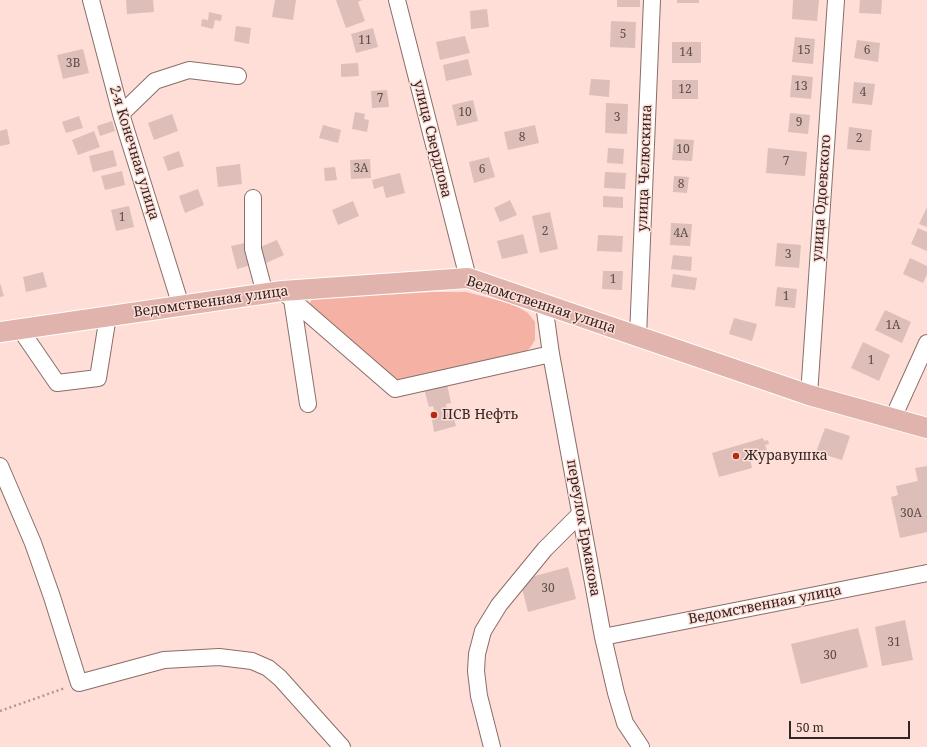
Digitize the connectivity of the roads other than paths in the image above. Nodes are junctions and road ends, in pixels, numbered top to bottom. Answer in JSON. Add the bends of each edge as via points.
{"nodes":[{"id":1,"x":91,"y":0,"type":"edge"},
{"id":2,"x":396,"y":0,"type":"edge"},
{"id":3,"x":652,"y":0,"type":"edge"},
{"id":4,"x":836,"y":0,"type":"edge"},
{"id":5,"x":238,"y":76,"type":"dead end"},
{"id":6,"x":121,"y":114,"type":"junction"},
{"id":7,"x":253,"y":198,"type":"dead end"},
{"id":8,"x":468,"y":278,"type":"junction"},
{"id":9,"x":280,"y":295,"type":"junction"},
{"id":10,"x":544,"y":304,"type":"junction"},
{"id":11,"x":181,"y":306,"type":"junction"},
{"id":12,"x":108,"y":316,"type":"junction"},
{"id":13,"x":20,"y":329,"type":"junction"},
{"id":14,"x":0,"y":332,"type":"edge"},
{"id":15,"x":638,"y":336,"type":"junction"},
{"id":16,"x":927,"y":343,"type":"edge"},
{"id":17,"x":551,"y":354,"type":"junction"},
{"id":18,"x":809,"y":395,"type":"junction"},
{"id":19,"x":308,"y":404,"type":"dead end"},
{"id":20,"x":893,"y":418,"type":"junction"},
{"id":21,"x":927,"y":428,"type":"edge"},
{"id":22,"x":0,"y":466,"type":"edge"},
{"id":23,"x":580,"y":514,"type":"junction"},
{"id":24,"x":927,"y":573,"type":"edge"},
{"id":25,"x":603,"y":637,"type":"junction"},
{"id":26,"x":342,"y":747,"type":"edge"},
{"id":27,"x":492,"y":747,"type":"edge"},
{"id":28,"x":641,"y":747,"type":"edge"}],
"edges":[{"from":1,"to":6,"type":"street","name":"2-я Конечная улица"},
{"from":2,"to":8,"type":"street","name":"улица Свердлова"},
{"from":3,"to":15,"type":"street","name":"улица Челюскина"},
{"from":4,"to":18,"type":"street","name":"улица Одоевского"},
{"from":5,"to":6,"type":"street","via":[[189,70],[155,81]]},
{"from":6,"to":11,"type":"street","name":"2-я Конечная улица"},
{"from":7,"to":9,"type":"street","via":[[253,249]]},
{"from":8,"to":9,"type":"main road","name":"Ведомственная улица"},
{"from":8,"to":10,"type":"main road","name":"Ведомственная улица"},
{"from":9,"to":11,"type":"main road","name":"Ведомственная улица"},
{"from":9,"to":17,"type":"street","via":[[395,389]]},
{"from":9,"to":19,"type":"street"},
{"from":10,"to":15,"type":"main road","name":"Ведомственная улица"},
{"from":10,"to":17,"type":"street","name":"переулок Ермакова"},
{"from":11,"to":12,"type":"main road","name":"Ведомственная улица"},
{"from":12,"to":13,"type":"main road","name":"Ведомственная улица"},
{"from":12,"to":13,"type":"street","via":[[98,378],[57,383]]},
{"from":13,"to":14,"type":"main road","name":"Ведомственная улица"},
{"from":15,"to":18,"type":"main road","name":"Ведомственная улица"},
{"from":16,"to":20,"type":"street"},
{"from":17,"to":23,"type":"street","name":"переулок Ермакова"},
{"from":18,"to":20,"type":"main road","name":"Ведомственная улица"},
{"from":20,"to":21,"type":"main road","name":"Ведомственная улица"},
{"from":22,"to":26,"type":"street","via":[[35,550],[79,683],[164,660],[219,657],[252,661],[268,668],[280,678]]},
{"from":23,"to":25,"type":"street","name":"переулок Ермакова"},
{"from":23,"to":27,"type":"street","via":[[545,549],[499,605],[483,631],[476,671],[479,696]]},
{"from":24,"to":25,"type":"street","name":"Ведомственная улица"},
{"from":25,"to":28,"type":"street","name":"переулок Ермакова","via":[[625,723]]}]}
